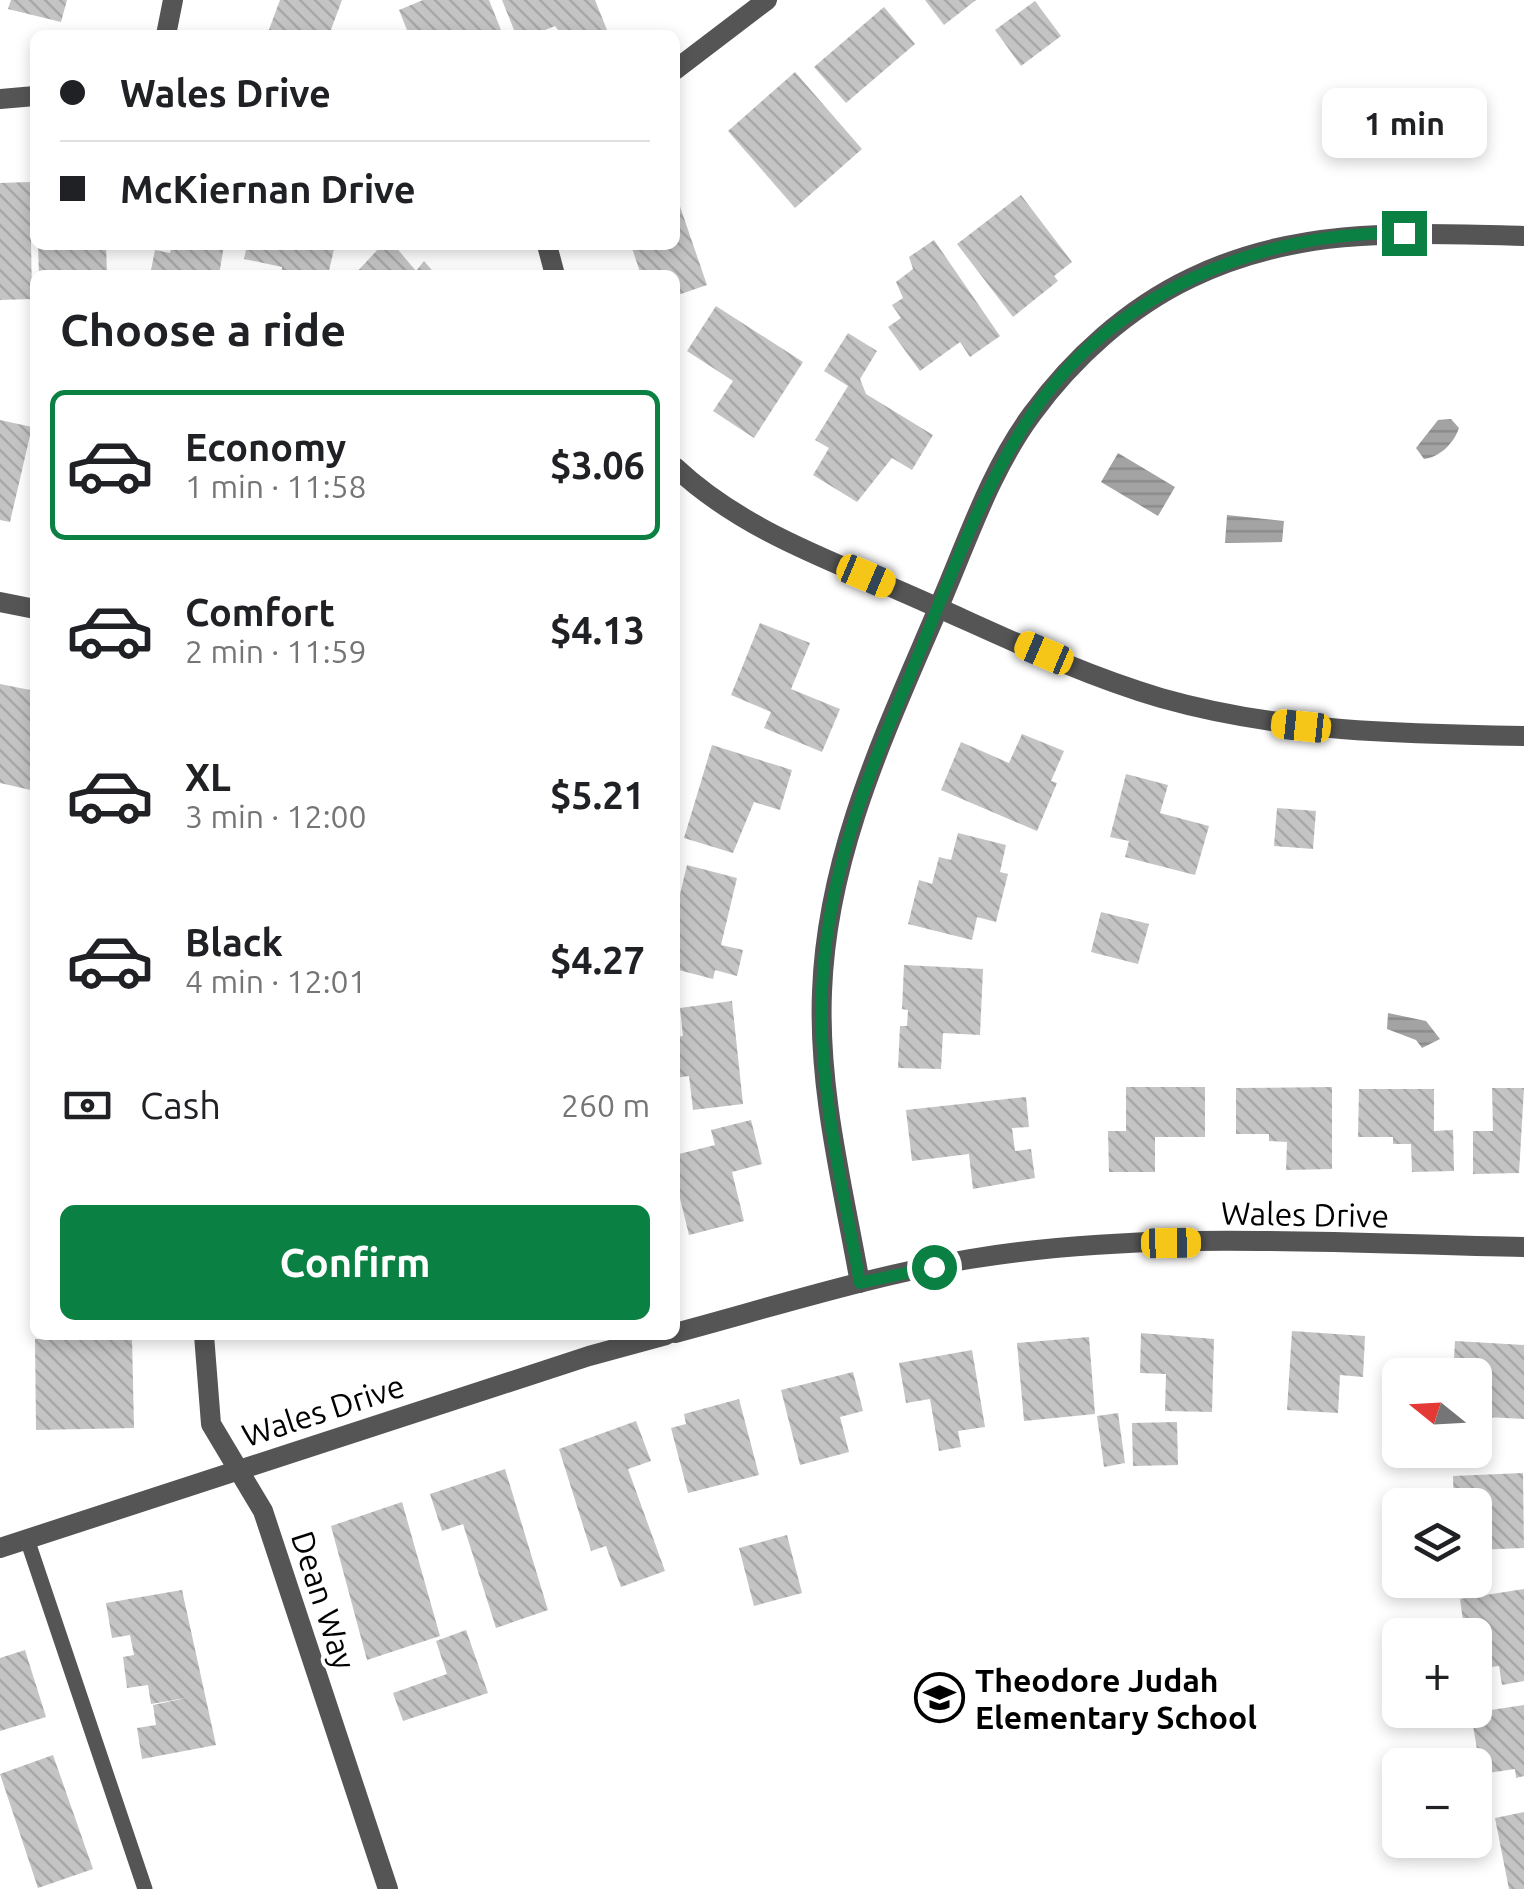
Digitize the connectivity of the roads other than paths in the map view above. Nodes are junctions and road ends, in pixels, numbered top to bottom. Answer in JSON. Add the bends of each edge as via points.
{"nodes":[{"id":1,"x":172,"y":0,"type":"edge"},
{"id":2,"x":767,"y":0,"type":"edge"},
{"id":3,"x":167,"y":30,"type":"edge"},
{"id":4,"x":680,"y":66,"type":"edge"},
{"id":5,"x":30,"y":96,"type":"edge"},
{"id":6,"x":0,"y":99,"type":"edge"},
{"id":7,"x":1524,"y":236,"type":"edge"},
{"id":8,"x":680,"y":471,"type":"edge"},
{"id":9,"x":0,"y":602,"type":"edge"},
{"id":10,"x":30,"y":608,"type":"edge"},
{"id":11,"x":938,"y":608,"type":"junction"},
{"id":12,"x":1524,"y":736,"type":"edge"},
{"id":13,"x":1524,"y":1247,"type":"edge"},
{"id":14,"x":860,"y":1283,"type":"junction"},
{"id":15,"x":680,"y":1331,"type":"edge"},
{"id":16,"x":204,"y":1340,"type":"edge"},
{"id":17,"x":650,"y":1340,"type":"edge"},
{"id":18,"x":235,"y":1470,"type":"junction"},
{"id":19,"x":28,"y":1538,"type":"junction"},
{"id":20,"x":0,"y":1548,"type":"edge"},
{"id":21,"x":146,"y":1889,"type":"edge"},
{"id":22,"x":388,"y":1889,"type":"edge"}],
"edges":[{"from":1,"to":3,"type":"street"},
{"from":2,"to":4,"type":"street"},
{"from":5,"to":6,"type":"street"},
{"from":7,"to":11,"type":"street","via":[[1364,233],[1304,240],[1203,273],[1137,310],[1079,358],[1030,416],[999,468]]},
{"from":8,"to":11,"type":"street","via":[[772,536]]},
{"from":9,"to":10,"type":"street"},
{"from":11,"to":12,"type":"street","via":[[1076,667],[1214,712],[1358,733]]},
{"from":11,"to":14,"type":"street","via":[[863,786],[828,922],[823,1062]]},
{"from":13,"to":14,"type":"street","name":"Wales Drive","via":[[1104,1245],[970,1259]]},
{"from":14,"to":15,"type":"street","name":"Wales Drive"},
{"from":16,"to":18,"type":"street","name":"Dean Way","via":[[210,1424]]},
{"from":17,"to":18,"type":"street","name":"Wales Drive"},
{"from":18,"to":19,"type":"street","name":"Wales Drive"},
{"from":18,"to":22,"type":"street","name":"Dean Way","via":[[262,1510]]},
{"from":19,"to":20,"type":"street","name":"Wales Drive"},
{"from":19,"to":21,"type":"lane"}]}
